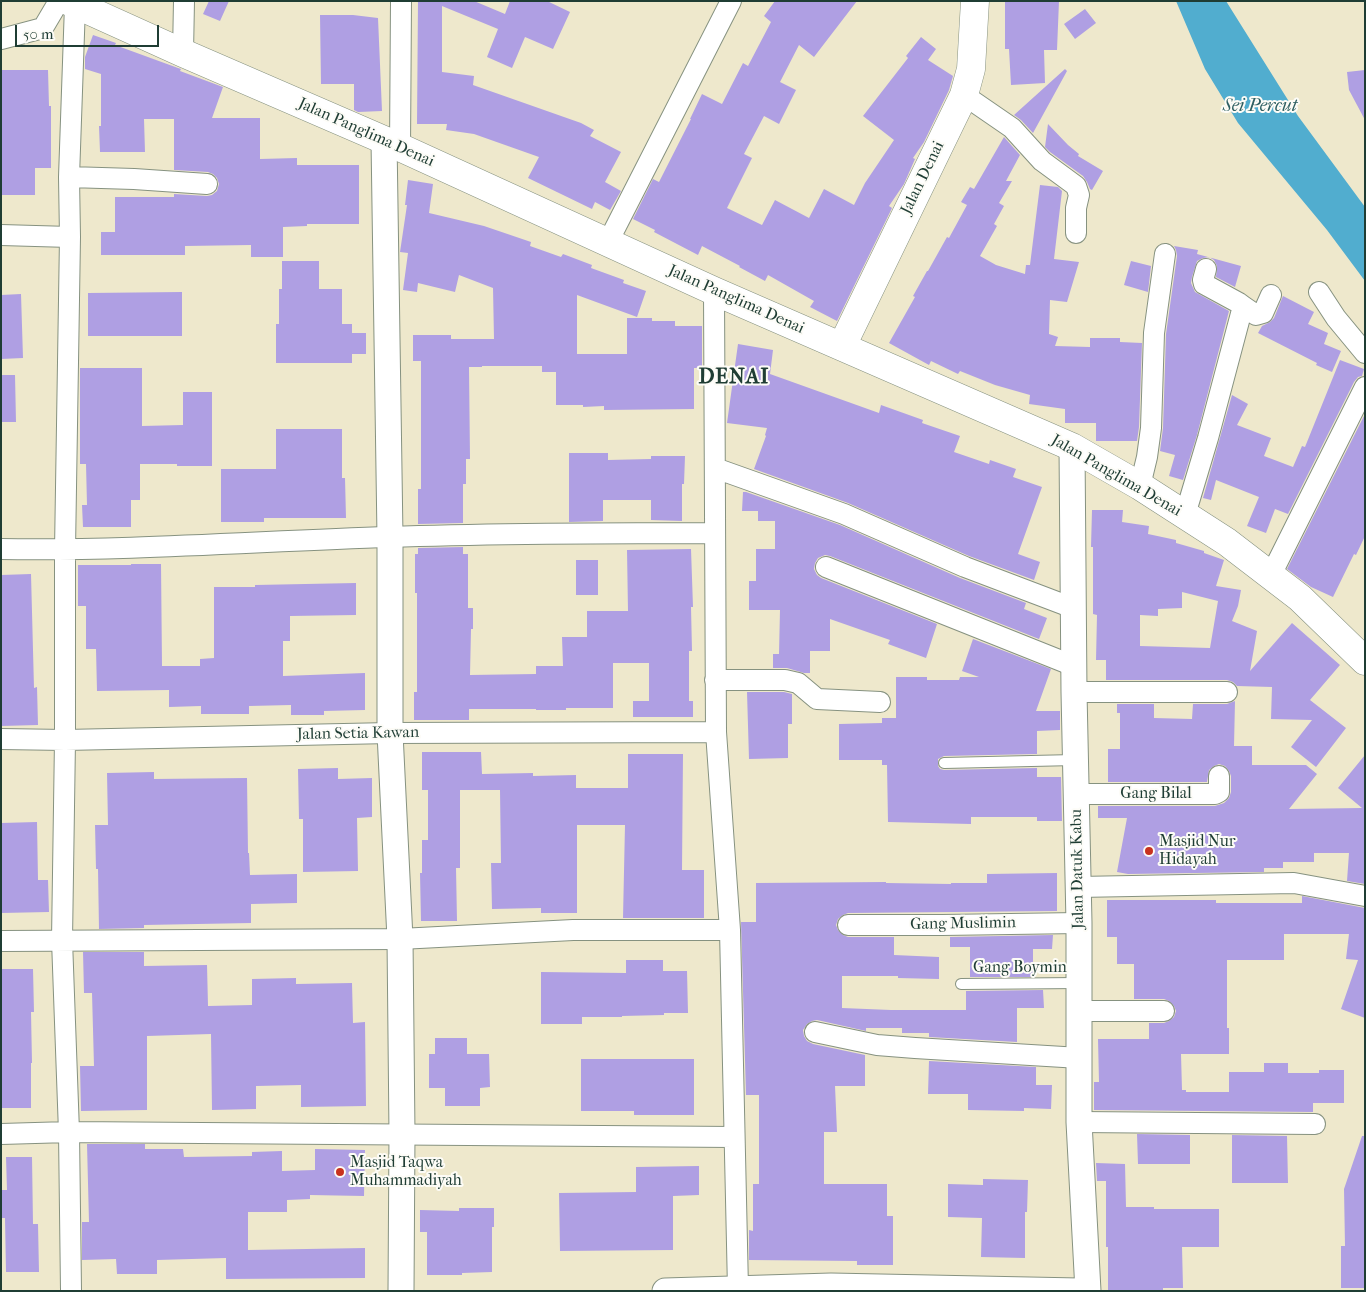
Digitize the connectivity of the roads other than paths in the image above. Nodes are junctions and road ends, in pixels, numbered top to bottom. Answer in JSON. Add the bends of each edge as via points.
{"nodes":[{"id":1,"x":184,"y":1,"type":"edge"},
{"id":2,"x":401,"y":1,"type":"edge"},
{"id":3,"x":731,"y":1,"type":"edge"},
{"id":4,"x":975,"y":1,"type":"edge"},
{"id":5,"x":67,"y":3,"type":"edge"},
{"id":6,"x":1,"y":39,"type":"edge"},
{"id":7,"x":184,"y":54,"type":"junction"},
{"id":8,"x":964,"y":95,"type":"junction"},
{"id":9,"x":392,"y":144,"type":"junction"},
{"id":10,"x":69,"y":177,"type":"junction"},
{"id":11,"x":208,"y":184,"type":"dead end"},
{"id":12,"x":1076,"y":233,"type":"dead end"},
{"id":13,"x":1,"y":235,"type":"edge"},
{"id":14,"x":70,"y":237,"type":"junction"},
{"id":15,"x":608,"y":242,"type":"junction"},
{"id":16,"x":1165,"y":254,"type":"dead end"},
{"id":17,"x":1206,"y":269,"type":"dead end"},
{"id":18,"x":714,"y":291,"type":"junction"},
{"id":19,"x":1319,"y":292,"type":"dead end"},
{"id":20,"x":1271,"y":295,"type":"dead end"},
{"id":21,"x":1243,"y":306,"type":"junction"},
{"id":22,"x":842,"y":346,"type":"junction"},
{"id":23,"x":1365,"y":353,"type":"edge"},
{"id":24,"x":1365,"y":387,"type":"edge"},
{"id":25,"x":1072,"y":447,"type":"junction"},
{"id":26,"x":715,"y":468,"type":"junction"},
{"id":27,"x":1140,"y":486,"type":"junction"},
{"id":28,"x":1185,"y":515,"type":"junction"},
{"id":29,"x":715,"y":532,"type":"junction"},
{"id":30,"x":390,"y":537,"type":"junction"},
{"id":31,"x":1,"y":549,"type":"edge"},
{"id":32,"x":65,"y":550,"type":"junction"},
{"id":33,"x":826,"y":566,"type":"dead end"},
{"id":34,"x":1271,"y":575,"type":"junction"},
{"id":35,"x":1073,"y":608,"type":"junction"},
{"id":36,"x":1365,"y":661,"type":"edge"},
{"id":37,"x":1074,"y":666,"type":"junction"},
{"id":38,"x":715,"y":680,"type":"junction"},
{"id":39,"x":1074,"y":692,"type":"junction"},
{"id":40,"x":1227,"y":692,"type":"dead end"},
{"id":41,"x":880,"y":702,"type":"dead end"},
{"id":42,"x":716,"y":732,"type":"junction"},
{"id":43,"x":390,"y":733,"type":"junction"},
{"id":44,"x":1,"y":739,"type":"edge"},
{"id":45,"x":65,"y":740,"type":"junction"},
{"id":46,"x":1076,"y":760,"type":"junction"},
{"id":47,"x":944,"y":763,"type":"dead end"},
{"id":48,"x":1219,"y":776,"type":"dead end"},
{"id":49,"x":1077,"y":794,"type":"junction"},
{"id":50,"x":1078,"y":886,"type":"junction"},
{"id":51,"x":1365,"y":896,"type":"edge"},
{"id":52,"x":1079,"y":923,"type":"junction"},
{"id":53,"x":848,"y":924,"type":"dead end"},
{"id":54,"x":730,"y":930,"type":"junction"},
{"id":55,"x":400,"y":939,"type":"junction"},
{"id":56,"x":1,"y":940,"type":"edge"},
{"id":57,"x":62,"y":940,"type":"junction"},
{"id":58,"x":1079,"y":983,"type":"junction"},
{"id":59,"x":961,"y":984,"type":"dead end"},
{"id":60,"x":1079,"y":1011,"type":"junction"},
{"id":61,"x":1164,"y":1011,"type":"dead end"},
{"id":62,"x":815,"y":1032,"type":"dead end"},
{"id":63,"x":1080,"y":1058,"type":"junction"},
{"id":64,"x":1079,"y":1122,"type":"junction"},
{"id":65,"x":1315,"y":1124,"type":"dead end"},
{"id":66,"x":69,"y":1132,"type":"junction"},
{"id":67,"x":1,"y":1134,"type":"edge"},
{"id":68,"x":402,"y":1134,"type":"junction"},
{"id":69,"x":734,"y":1137,"type":"junction"},
{"id":70,"x":738,"y":1289,"type":"junction"},
{"id":71,"x":831,"y":1289,"type":"edge"},
{"id":72,"x":71,"y":1291,"type":"edge"},
{"id":73,"x":401,"y":1291,"type":"edge"},
{"id":74,"x":665,"y":1291,"type":"edge"},
{"id":75,"x":1078,"y":1291,"type":"edge"},
{"id":76,"x":1088,"y":1291,"type":"edge"}],
"edges":[{"from":1,"to":7,"type":"street"},
{"from":2,"to":9,"type":"street"},
{"from":3,"to":15,"type":"street"},
{"from":4,"to":8,"type":"main road","name":"Jalan Denai","via":[[971,69]]},
{"from":5,"to":6,"type":"street","via":[[43,28]]},
{"from":5,"to":7,"type":"main road","name":"Jalan Panglima Denai"},
{"from":5,"to":10,"type":"street"},
{"from":7,"to":9,"type":"main road","name":"Jalan Panglima Denai"},
{"from":8,"to":12,"type":"street","via":[[1012,128],[1042,161],[1076,186],[1079,195]]},
{"from":8,"to":22,"type":"main road","name":"Jalan Denai"},
{"from":9,"to":15,"type":"main road","name":"Jalan Panglima Denai"},
{"from":9,"to":30,"type":"street"},
{"from":10,"to":11,"type":"street"},
{"from":10,"to":14,"type":"street"},
{"from":13,"to":14,"type":"street"},
{"from":14,"to":32,"type":"street"},
{"from":15,"to":18,"type":"main road","name":"Jalan Panglima Denai"},
{"from":16,"to":27,"type":"street","via":[[1154,333],[1151,428]]},
{"from":17,"to":21,"type":"street","via":[[1204,284]]},
{"from":18,"to":22,"type":"main road","name":"Jalan Panglima Denai"},
{"from":18,"to":26,"type":"street"},
{"from":19,"to":23,"type":"street"},
{"from":20,"to":21,"type":"street","via":[[1263,313],[1256,315]]},
{"from":21,"to":28,"type":"street"},
{"from":22,"to":25,"type":"main road","name":"Jalan Panglima Denai"},
{"from":24,"to":34,"type":"street"},
{"from":25,"to":27,"type":"main road","name":"Jalan Panglima Denai"},
{"from":25,"to":35,"type":"street","name":"Jalan Datuk Kabu"},
{"from":26,"to":29,"type":"street"},
{"from":26,"to":35,"type":"street","via":[[844,514],[965,567]]},
{"from":27,"to":28,"type":"main road","name":"Jalan Panglima Denai"},
{"from":28,"to":34,"type":"main road","name":"Jalan Panglima Denai"},
{"from":29,"to":30,"type":"street"},
{"from":29,"to":38,"type":"street"},
{"from":30,"to":32,"type":"street"},
{"from":30,"to":43,"type":"street"},
{"from":31,"to":32,"type":"street"},
{"from":32,"to":45,"type":"street"},
{"from":33,"to":37,"type":"street"},
{"from":34,"to":36,"type":"main road","name":"Jalan Panglima Denai","via":[[1300,598]]},
{"from":35,"to":37,"type":"street","name":"Jalan Datuk Kabu"},
{"from":37,"to":39,"type":"street","name":"Jalan Datuk Kabu"},
{"from":38,"to":41,"type":"street","via":[[785,680],[798,684],[823,700]]},
{"from":38,"to":42,"type":"street"},
{"from":39,"to":40,"type":"street"},
{"from":39,"to":46,"type":"street","name":"Jalan Datuk Kabu"},
{"from":42,"to":43,"type":"street","name":"Jalan Setia Kawan"},
{"from":42,"to":54,"type":"street"},
{"from":43,"to":45,"type":"street","name":"Jalan Setia Kawan"},
{"from":43,"to":55,"type":"street"},
{"from":44,"to":45,"type":"street","name":"Jalan Setia Kawan"},
{"from":45,"to":57,"type":"street"},
{"from":46,"to":47,"type":"lane"},
{"from":46,"to":49,"type":"street","name":"Jalan Datuk Kabu"},
{"from":48,"to":49,"type":"street","name":"Gang Bilal","via":[[1219,792],[1215,794]]},
{"from":49,"to":50,"type":"street","name":"Jalan Datuk Kabu"},
{"from":50,"to":51,"type":"street","via":[[1294,883]]},
{"from":50,"to":52,"type":"street","name":"Jalan Datuk Kabu"},
{"from":52,"to":53,"type":"street","name":"Gang Muslimin"},
{"from":52,"to":58,"type":"street","name":"Jalan Datuk Kabu"},
{"from":54,"to":55,"type":"street","via":[[573,930]]},
{"from":54,"to":69,"type":"street"},
{"from":55,"to":57,"type":"street"},
{"from":55,"to":68,"type":"street"},
{"from":56,"to":57,"type":"street"},
{"from":57,"to":66,"type":"street"},
{"from":58,"to":59,"type":"lane","name":"Gang Boymin"},
{"from":58,"to":60,"type":"street","name":"Jalan Datuk Kabu"},
{"from":60,"to":61,"type":"street"},
{"from":60,"to":63,"type":"street","name":"Jalan Datuk Kabu"},
{"from":62,"to":63,"type":"street","via":[[877,1045]]},
{"from":63,"to":64,"type":"street","name":"Jalan Datuk Kabu"},
{"from":64,"to":65,"type":"street"},
{"from":64,"to":76,"type":"street","name":"Jalan Datuk Kabu"},
{"from":66,"to":67,"type":"street"},
{"from":66,"to":68,"type":"street"},
{"from":66,"to":72,"type":"street"},
{"from":68,"to":69,"type":"street"},
{"from":68,"to":73,"type":"street"},
{"from":69,"to":70,"type":"street"},
{"from":70,"to":71,"type":"street"},
{"from":70,"to":74,"type":"street"},
{"from":71,"to":75,"type":"street"}]}
